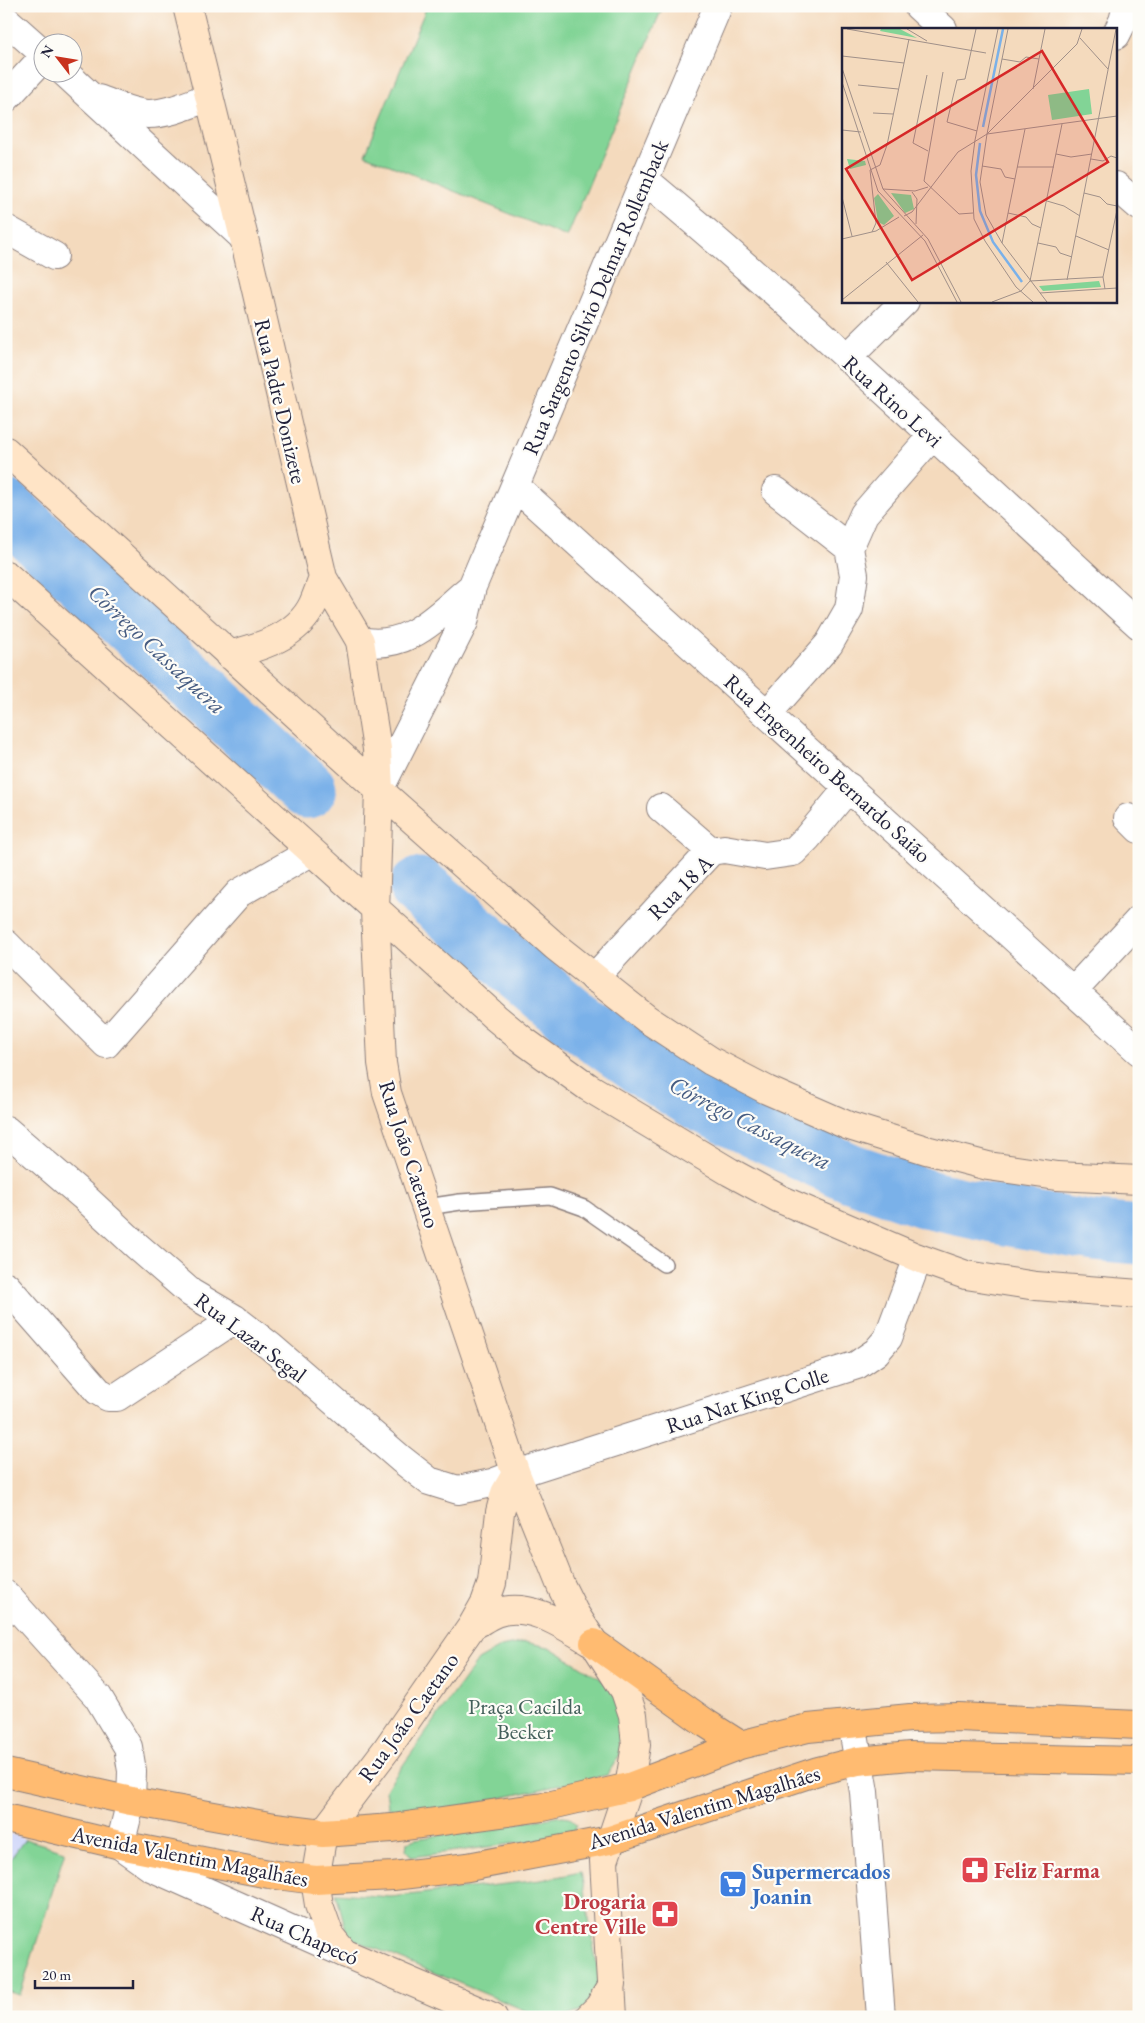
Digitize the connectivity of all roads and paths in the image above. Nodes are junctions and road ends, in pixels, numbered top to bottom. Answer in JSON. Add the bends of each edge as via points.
{"nodes":[{"id":1,"x":186,"y":6,"type":"edge"},
{"id":2,"x":718,"y":6,"type":"edge"},
{"id":3,"x":918,"y":6,"type":"edge"},
{"id":4,"x":1127,"y":6,"type":"edge"},
{"id":5,"x":6,"y":20,"type":"edge"},
{"id":6,"x":942,"y":28,"type":"edge"},
{"id":7,"x":1118,"y":31,"type":"edge"},
{"id":8,"x":32,"y":43,"type":"edge"},
{"id":9,"x":32,"y":70,"type":"edge"},
{"id":10,"x":75,"y":82,"type":"edge"},
{"id":11,"x":90,"y":96,"type":"junction"},
{"id":12,"x":209,"y":97,"type":"junction"},
{"id":13,"x":6,"y":98,"type":"edge"},
{"id":14,"x":644,"y":180,"type":"junction"},
{"id":15,"x":1118,"y":188,"type":"edge"},
{"id":16,"x":1139,"y":206,"type":"edge"},
{"id":17,"x":6,"y":229,"type":"edge"},
{"id":18,"x":244,"y":238,"type":"junction"},
{"id":19,"x":54,"y":256,"type":"dead end"},
{"id":20,"x":904,"y":302,"type":"edge"},
{"id":21,"x":847,"y":358,"type":"junction"},
{"id":22,"x":932,"y":436,"type":"junction"},
{"id":23,"x":6,"y":450,"type":"edge"},
{"id":24,"x":515,"y":486,"type":"junction"},
{"id":25,"x":776,"y":491,"type":"dead end"},
{"id":26,"x":849,"y":548,"type":"junction"},
{"id":27,"x":6,"y":575,"type":"edge"},
{"id":28,"x":323,"y":578,"type":"junction"},
{"id":29,"x":472,"y":588,"type":"junction"},
{"id":30,"x":1139,"y":625,"type":"edge"},
{"id":31,"x":360,"y":641,"type":"junction"},
{"id":32,"x":230,"y":655,"type":"junction"},
{"id":33,"x":768,"y":713,"type":"junction"},
{"id":34,"x":849,"y":787,"type":"junction"},
{"id":35,"x":379,"y":790,"type":"junction"},
{"id":36,"x":661,"y":808,"type":"dead end"},
{"id":37,"x":711,"y":851,"type":"junction"},
{"id":38,"x":311,"y":852,"type":"junction"},
{"id":39,"x":376,"y":911,"type":"junction"},
{"id":40,"x":1139,"y":920,"type":"edge"},
{"id":41,"x":6,"y":944,"type":"edge"},
{"id":42,"x":594,"y":978,"type":"junction"},
{"id":43,"x":1073,"y":991,"type":"junction"},
{"id":44,"x":1139,"y":1051,"type":"edge"},
{"id":45,"x":6,"y":1130,"type":"edge"},
{"id":46,"x":1139,"y":1180,"type":"edge"},
{"id":47,"x":427,"y":1207,"type":"junction"},
{"id":48,"x":918,"y":1258,"type":"junction"},
{"id":49,"x":664,"y":1264,"type":"dead end"},
{"id":50,"x":6,"y":1286,"type":"edge"},
{"id":51,"x":1139,"y":1294,"type":"edge"},
{"id":52,"x":235,"y":1319,"type":"junction"},
{"id":53,"x":516,"y":1474,"type":"junction"},
{"id":54,"x":6,"y":1595,"type":"edge"},
{"id":55,"x":472,"y":1626,"type":"junction"},
{"id":56,"x":594,"y":1643,"type":"junction"},
{"id":57,"x":852,"y":1723,"type":"junction"},
{"id":58,"x":1139,"y":1725,"type":"edge"},
{"id":59,"x":740,"y":1745,"type":"junction"},
{"id":60,"x":858,"y":1761,"type":"junction"},
{"id":61,"x":1139,"y":1761,"type":"edge"},
{"id":62,"x":6,"y":1773,"type":"edge"},
{"id":63,"x":629,"y":1787,"type":"junction"},
{"id":64,"x":132,"y":1800,"type":"junction"},
{"id":65,"x":6,"y":1818,"type":"edge"},
{"id":66,"x":323,"y":1833,"type":"junction"},
{"id":67,"x":610,"y":1840,"type":"junction"},
{"id":68,"x":120,"y":1845,"type":"junction"},
{"id":69,"x":315,"y":1880,"type":"junction"},
{"id":70,"x":344,"y":1953,"type":"junction"},
{"id":71,"x":612,"y":1985,"type":"junction"},
{"id":72,"x":493,"y":2017,"type":"edge"},
{"id":73,"x":589,"y":2017,"type":"edge"},
{"id":74,"x":613,"y":2017,"type":"edge"},
{"id":75,"x":881,"y":2017,"type":"edge"}],
"edges":[{"from":1,"to":12,"type":"street","name":"Rua Padre Donizete"},
{"from":2,"to":14,"type":"street","name":"Rua Sargento Silvio Delmar Rollemback"},
{"from":3,"to":6,"type":"street"},
{"from":4,"to":7,"type":"street"},
{"from":5,"to":8,"type":"street"},
{"from":9,"to":13,"type":"street"},
{"from":10,"to":11,"type":"street"},
{"from":11,"to":12,"type":"street","via":[[148,114],[179,108]]},
{"from":11,"to":18,"type":"street"},
{"from":12,"to":18,"type":"street","name":"Rua Padre Donizete"},
{"from":14,"to":21,"type":"street","name":"Rua Rino Levi"},
{"from":14,"to":24,"type":"street","name":"Rua Sargento Silvio Delmar Rollemback"},
{"from":15,"to":16,"type":"street"},
{"from":17,"to":19,"type":"street"},
{"from":18,"to":28,"type":"street","name":"Rua Padre Donizete"},
{"from":20,"to":21,"type":"street"},
{"from":21,"to":22,"type":"street","name":"Rua Rino Levi"},
{"from":22,"to":26,"type":"street","via":[[864,514]]},
{"from":22,"to":30,"type":"street","name":"Rua Rino Levi"},
{"from":23,"to":32,"type":"street"},
{"from":24,"to":29,"type":"street","name":"Rua Sargento Silvio Delmar Rollemback"},
{"from":24,"to":33,"type":"street","name":"Rua Engenheiro Bernardo Saião"},
{"from":25,"to":26,"type":"street"},
{"from":26,"to":33,"type":"street","via":[[854,575],[849,609],[829,644]]},
{"from":27,"to":38,"type":"street"},
{"from":28,"to":31,"type":"street","name":"Rua Padre Donizete"},
{"from":28,"to":32,"type":"street","via":[[313,605],[301,622],[263,646]]},
{"from":29,"to":31,"type":"street","name":"Rua Sargento Silvio Delmar Rollemback","via":[[408,637],[389,643]]},
{"from":29,"to":35,"type":"street","name":"Rua Sargento Silvio Delmar Rollemback","via":[[464,622]]},
{"from":31,"to":35,"type":"street","name":"Rua Padre Donizete","via":[[377,749]]},
{"from":32,"to":35,"type":"street"},
{"from":33,"to":34,"type":"street","name":"Rua Engenheiro Bernardo Saião"},
{"from":34,"to":37,"type":"street","name":"Rua 18 A","via":[[793,852],[765,856],[724,849]]},
{"from":34,"to":43,"type":"street","name":"Rua Engenheiro Bernardo Saião"},
{"from":35,"to":39,"type":"street","name":"Rua João Caetano"},
{"from":35,"to":42,"type":"street"},
{"from":36,"to":37,"type":"street"},
{"from":37,"to":42,"type":"street","name":"Rua 18 A"},
{"from":38,"to":39,"type":"street"},
{"from":38,"to":41,"type":"street","via":[[239,893],[106,1044]]},
{"from":39,"to":47,"type":"street","name":"Rua João Caetano","via":[[382,1063],[387,1093]]},
{"from":39,"to":48,"type":"street","via":[[495,1017],[588,1087],[780,1199]]},
{"from":40,"to":43,"type":"street"},
{"from":42,"to":46,"type":"street","via":[[711,1061],[849,1126],[988,1166],[1056,1176]]},
{"from":43,"to":44,"type":"street","name":"Rua Engenheiro Bernardo Saião"},
{"from":45,"to":52,"type":"street","name":"Rua Lazar Segal","via":[[191,1293]]},
{"from":47,"to":49,"type":"lane","via":[[550,1196],[584,1208]]},
{"from":47,"to":53,"type":"street","name":"Rua João Caetano"},
{"from":48,"to":51,"type":"street","via":[[984,1278],[1036,1286]]},
{"from":48,"to":53,"type":"street","name":"Rua Nat King Colle","via":[[888,1338],[876,1352],[857,1365]]},
{"from":50,"to":52,"type":"street","via":[[98,1391],[108,1397],[117,1397]]},
{"from":52,"to":53,"type":"street","name":"Rua Lazar Segal","via":[[429,1481],[458,1490]]},
{"from":53,"to":55,"type":"street","name":"Rua João Caetano","via":[[505,1493],[500,1512],[492,1583],[485,1604]]},
{"from":53,"to":56,"type":"street","name":"Rua João Caetano","via":[[561,1586]]},
{"from":54,"to":64,"type":"street","via":[[98,1697],[113,1721],[128,1747]]},
{"from":55,"to":56,"type":"street","via":[[504,1611],[532,1612],[553,1619]]},
{"from":55,"to":66,"type":"street","name":"Rua João Caetano","via":[[386,1750]]},
{"from":56,"to":59,"type":"main road"},
{"from":56,"to":63,"type":"street","name":"Rua João Caetano","via":[[624,1691],[633,1715],[636,1746]]},
{"from":57,"to":58,"type":"main road","name":"Avenida Valentim Magalhães","via":[[959,1716]]},
{"from":57,"to":59,"type":"main road","name":"Avenida Valentim Magalhães","via":[[808,1728]]},
{"from":57,"to":60,"type":"street"},
{"from":59,"to":63,"type":"main road","name":"Avenida Valentim Magalhães"},
{"from":60,"to":61,"type":"main road","name":"Avenida Valentim Magalhães","via":[[910,1756]]},
{"from":60,"to":67,"type":"main road","name":"Avenida Valentim Magalhães","via":[[818,1771]]},
{"from":60,"to":75,"type":"street","via":[[864,1792]]},
{"from":62,"to":64,"type":"main road","name":"Avenida Valentim Magalhães"},
{"from":63,"to":66,"type":"main road","name":"Avenida Valentim Magalhães","via":[[543,1807],[392,1828]]},
{"from":63,"to":67,"type":"street"},
{"from":64,"to":66,"type":"main road","name":"Avenida Valentim Magalhães"},
{"from":64,"to":68,"type":"street"},
{"from":65,"to":68,"type":"main road","name":"Avenida Valentim Magalhães"},
{"from":66,"to":69,"type":"street","name":"Rua João Caetano"},
{"from":67,"to":69,"type":"main road","name":"Avenida Valentim Magalhães","via":[[468,1867],[393,1876]]},
{"from":67,"to":71,"type":"street","via":[[603,1875]]},
{"from":68,"to":69,"type":"main road","name":"Avenida Valentim Magalhães"},
{"from":68,"to":70,"type":"street","name":"Rua Chapecó","via":[[151,1867]]},
{"from":69,"to":70,"type":"street","name":"Rua João Caetano","via":[[323,1921]]},
{"from":70,"to":72,"type":"street","name":"Rua Chapecó"},
{"from":71,"to":73,"type":"street"},
{"from":71,"to":74,"type":"street"}]}
